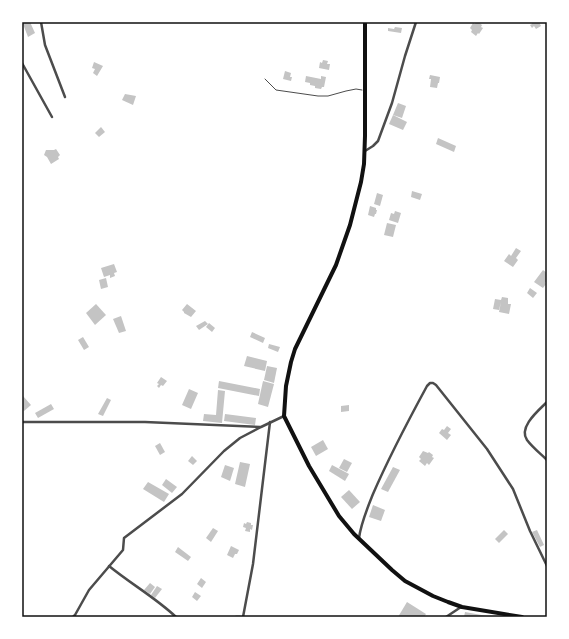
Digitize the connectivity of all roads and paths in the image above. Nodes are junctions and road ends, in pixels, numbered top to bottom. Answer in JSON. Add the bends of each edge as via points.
{"nodes":[{"id":1,"x":41,"y":22,"type":"edge"},
{"id":2,"x":364,"y":22,"type":"edge"},
{"id":3,"x":416,"y":22,"type":"edge"},
{"id":4,"x":22,"y":63,"type":"edge"},
{"id":5,"x":265,"y":78,"type":"dead end"},
{"id":6,"x":365,"y":90,"type":"junction"},
{"id":7,"x":65,"y":97,"type":"dead end"},
{"id":8,"x":52,"y":117,"type":"dead end"},
{"id":9,"x":364,"y":152,"type":"junction"},
{"id":10,"x":547,"y":402,"type":"edge"},
{"id":11,"x":284,"y":416,"type":"junction"},
{"id":12,"x":22,"y":422,"type":"edge"},
{"id":13,"x":270,"y":422,"type":"junction"},
{"id":14,"x":261,"y":427,"type":"junction"},
{"id":15,"x":547,"y":460,"type":"edge"},
{"id":16,"x":359,"y":539,"type":"junction"},
{"id":17,"x":109,"y":566,"type":"junction"},
{"id":18,"x":547,"y":566,"type":"edge"},
{"id":19,"x":462,"y":606,"type":"junction"},
{"id":20,"x":73,"y":617,"type":"edge"},
{"id":21,"x":176,"y":617,"type":"edge"},
{"id":22,"x":236,"y":617,"type":"edge"},
{"id":23,"x":242,"y":617,"type":"edge"},
{"id":24,"x":446,"y":617,"type":"edge"},
{"id":25,"x":522,"y":617,"type":"edge"}],
"edges":[{"from":1,"to":7,"type":"street","via":[[45,45]]},
{"from":2,"to":6,"type":"main road"},
{"from":3,"to":9,"type":"street","via":[[378,141]]},
{"from":4,"to":8,"type":"street"},
{"from":5,"to":6,"type":"lane","via":[[276,90],[318,96],[356,89]]},
{"from":6,"to":9,"type":"main road"},
{"from":9,"to":11,"type":"main road","via":[[361,182],[342,250],[291,362]]},
{"from":10,"to":15,"type":"street","via":[[528,422],[525,434],[526,439]]},
{"from":11,"to":13,"type":"street"},
{"from":11,"to":16,"type":"main road","via":[[326,495],[339,516]]},
{"from":12,"to":14,"type":"street","via":[[145,422]]},
{"from":13,"to":14,"type":"street"},
{"from":13,"to":23,"type":"street","via":[[253,564]]},
{"from":14,"to":17,"type":"street","via":[[240,438],[182,494],[124,538],[124,550]]},
{"from":16,"to":18,"type":"street","via":[[366,511],[394,449],[427,386],[433,383],[487,449],[504,476]]},
{"from":16,"to":19,"type":"main road","via":[[406,581],[433,596]]},
{"from":17,"to":20,"type":"street","via":[[89,590]]},
{"from":17,"to":21,"type":"street"},
{"from":19,"to":24,"type":"street"},
{"from":19,"to":25,"type":"main road"},
{"from":22,"to":23,"type":"street"}]}
